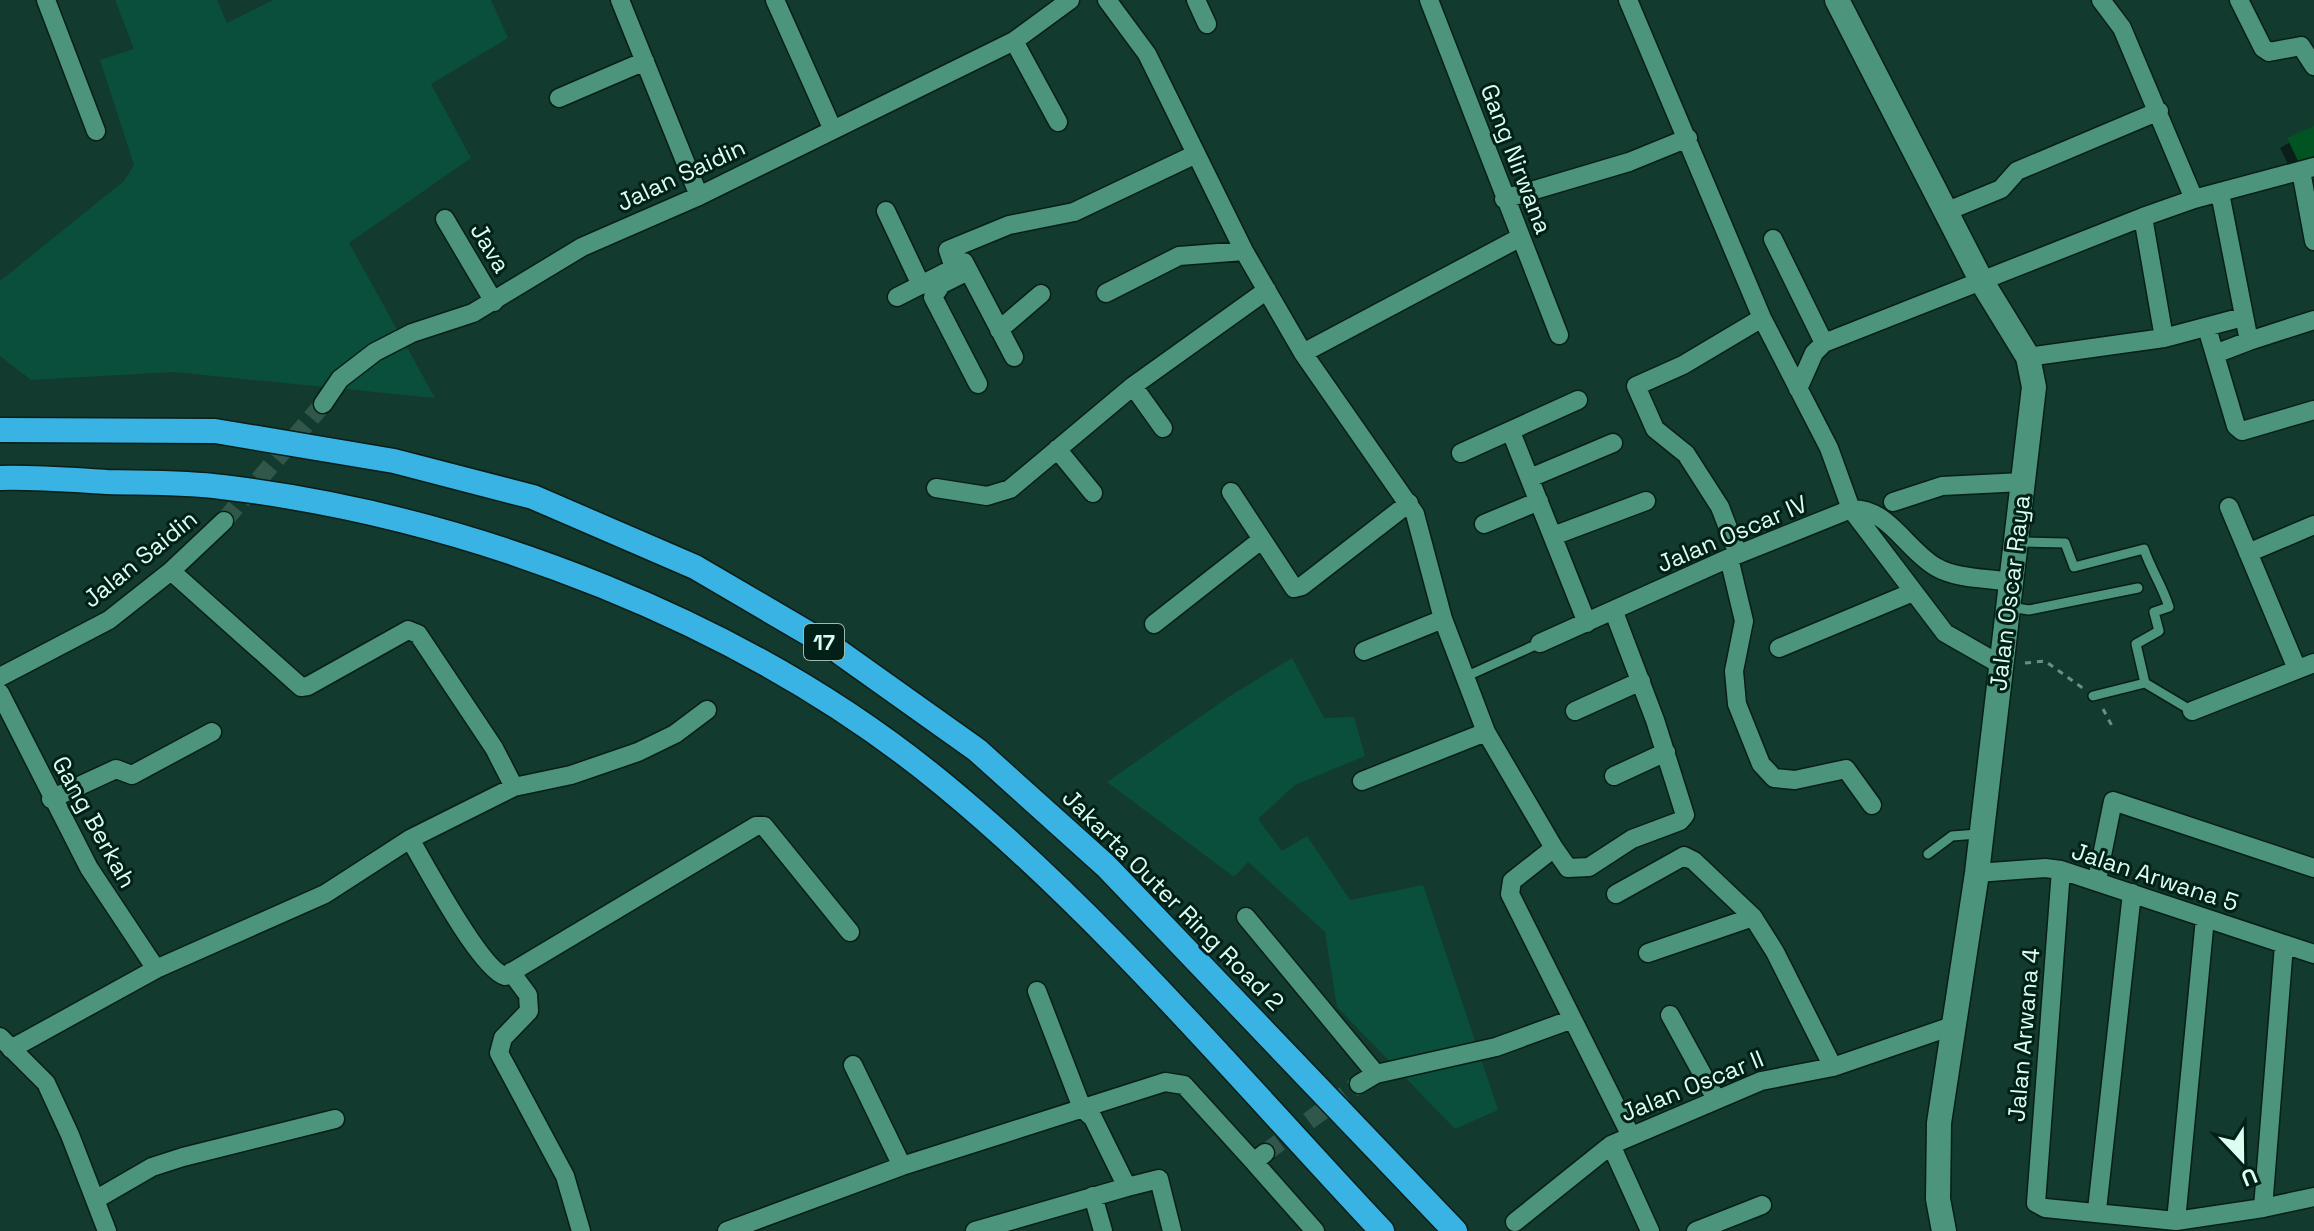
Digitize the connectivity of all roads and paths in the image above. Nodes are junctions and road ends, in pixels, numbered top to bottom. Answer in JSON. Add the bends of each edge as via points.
{"nodes":[{"id":1,"x":46,"y":0,"type":"edge"},
{"id":2,"x":620,"y":0,"type":"edge"},
{"id":3,"x":776,"y":0,"type":"edge"},
{"id":4,"x":1070,"y":0,"type":"edge"},
{"id":5,"x":1107,"y":0,"type":"edge"},
{"id":6,"x":1196,"y":0,"type":"edge"},
{"id":7,"x":1429,"y":0,"type":"edge"},
{"id":8,"x":1628,"y":0,"type":"edge"},
{"id":9,"x":1837,"y":0,"type":"edge"},
{"id":10,"x":2101,"y":0,"type":"edge"},
{"id":11,"x":2239,"y":0,"type":"edge"},
{"id":12,"x":1207,"y":24,"type":"dead end"},
{"id":13,"x":1014,"y":41,"type":"junction"},
{"id":14,"x":645,"y":61,"type":"junction"},
{"id":15,"x":2314,"y":66,"type":"edge"},
{"id":16,"x":559,"y":98,"type":"dead end"},
{"id":17,"x":2159,"y":111,"type":"junction"},
{"id":18,"x":1058,"y":122,"type":"dead end"},
{"id":19,"x":833,"y":130,"type":"junction"},
{"id":20,"x":96,"y":131,"type":"dead end"},
{"id":21,"x":1688,"y":138,"type":"junction"},
{"id":22,"x":1196,"y":154,"type":"junction"},
{"id":23,"x":2308,"y":169,"type":"edge"},
{"id":24,"x":2220,"y":193,"type":"junction"},
{"id":25,"x":699,"y":196,"type":"junction"},
{"id":26,"x":1504,"y":199,"type":"junction"},
{"id":27,"x":2194,"y":199,"type":"junction"},
{"id":28,"x":886,"y":211,"type":"dead end"},
{"id":29,"x":1945,"y":212,"type":"junction"},
{"id":30,"x":2143,"y":217,"type":"junction"},
{"id":31,"x":445,"y":219,"type":"dead end"},
{"id":32,"x":1521,"y":237,"type":"junction"},
{"id":33,"x":1773,"y":239,"type":"dead end"},
{"id":34,"x":2314,"y":241,"type":"edge"},
{"id":35,"x":962,"y":246,"type":"junction"},
{"id":36,"x":1244,"y":251,"type":"junction"},
{"id":37,"x":968,"y":271,"type":"junction"},
{"id":38,"x":1982,"y":282,"type":"junction"},
{"id":39,"x":921,"y":285,"type":"junction"},
{"id":40,"x":1267,"y":290,"type":"junction"},
{"id":41,"x":1106,"y":293,"type":"dead end"},
{"id":42,"x":1041,"y":294,"type":"dead end"},
{"id":43,"x":897,"y":297,"type":"dead end"},
{"id":44,"x":494,"y":302,"type":"junction"},
{"id":45,"x":2243,"y":317,"type":"junction"},
{"id":46,"x":1762,"y":318,"type":"junction"},
{"id":47,"x":2314,"y":320,"type":"edge"},
{"id":48,"x":2207,"y":328,"type":"junction"},
{"id":49,"x":999,"y":330,"type":"junction"},
{"id":50,"x":1559,"y":335,"type":"dead end"},
{"id":51,"x":2164,"y":338,"type":"junction"},
{"id":52,"x":2249,"y":341,"type":"junction"},
{"id":53,"x":1824,"y":343,"type":"junction"},
{"id":54,"x":1303,"y":353,"type":"junction"},
{"id":55,"x":2215,"y":354,"type":"junction"},
{"id":56,"x":1014,"y":357,"type":"dead end"},
{"id":57,"x":2028,"y":357,"type":"junction"},
{"id":58,"x":978,"y":384,"type":"dead end"},
{"id":59,"x":1133,"y":386,"type":"junction"},
{"id":60,"x":1798,"y":389,"type":"junction"},
{"id":61,"x":1578,"y":400,"type":"dead end"},
{"id":62,"x":323,"y":404,"type":"tunnel mouth"},
{"id":63,"x":2314,"y":410,"type":"edge"},
{"id":64,"x":1163,"y":428,"type":"dead end"},
{"id":65,"x":0,"y":430,"type":"edge"},
{"id":66,"x":1511,"y":432,"type":"junction"},
{"id":67,"x":1613,"y":443,"type":"dead end"},
{"id":68,"x":1057,"y":449,"type":"junction"},
{"id":69,"x":1461,"y":453,"type":"dead end"},
{"id":70,"x":0,"y":478,"type":"edge"},
{"id":71,"x":1530,"y":478,"type":"junction"},
{"id":72,"x":2023,"y":482,"type":"junction"},
{"id":73,"x":936,"y":488,"type":"dead end"},
{"id":74,"x":1231,"y":492,"type":"dead end"},
{"id":75,"x":1093,"y":493,"type":"dead end"},
{"id":76,"x":1539,"y":501,"type":"junction"},
{"id":77,"x":1646,"y":501,"type":"dead end"},
{"id":78,"x":1893,"y":502,"type":"dead end"},
{"id":79,"x":1409,"y":503,"type":"junction"},
{"id":80,"x":2229,"y":507,"type":"dead end"},
{"id":81,"x":1851,"y":509,"type":"junction"},
{"id":82,"x":224,"y":521,"type":"tunnel mouth"},
{"id":83,"x":1484,"y":524,"type":"dead end"},
{"id":84,"x":2314,"y":525,"type":"edge"},
{"id":85,"x":1553,"y":536,"type":"junction"},
{"id":86,"x":1261,"y":540,"type":"junction"},
{"id":87,"x":2015,"y":542,"type":"junction"},
{"id":88,"x":2248,"y":553,"type":"junction"},
{"id":89,"x":1734,"y":556,"type":"junction"},
{"id":90,"x":171,"y":571,"type":"junction"},
{"id":91,"x":2138,"y":588,"type":"dead end"},
{"id":92,"x":1913,"y":592,"type":"junction"},
{"id":93,"x":2008,"y":594,"type":"junction"},
{"id":94,"x":1614,"y":612,"type":"junction"},
{"id":95,"x":1443,"y":619,"type":"junction"},
{"id":96,"x":1587,"y":623,"type":"junction"},
{"id":97,"x":1154,"y":624,"type":"dead end"},
{"id":98,"x":1540,"y":643,"type":"joint"},
{"id":99,"x":1779,"y":648,"type":"dead end"},
{"id":100,"x":1364,"y":651,"type":"dead end"},
{"id":101,"x":2001,"y":665,"type":"junction"},
{"id":102,"x":2305,"y":666,"type":"edge"},
{"id":103,"x":0,"y":677,"type":"edge"},
{"id":104,"x":1465,"y":677,"type":"junction"},
{"id":105,"x":1641,"y":681,"type":"junction"},
{"id":106,"x":2145,"y":683,"type":"junction"},
{"id":107,"x":0,"y":693,"type":"edge"},
{"id":108,"x":2093,"y":696,"type":"junction"},
{"id":109,"x":707,"y":710,"type":"dead end"},
{"id":110,"x":1575,"y":711,"type":"dead end"},
{"id":111,"x":2192,"y":711,"type":"joint"},
{"id":112,"x":2112,"y":726,"type":"dead end"},
{"id":113,"x":212,"y":732,"type":"dead end"},
{"id":114,"x":1486,"y":732,"type":"junction"},
{"id":115,"x":1666,"y":752,"type":"junction"},
{"id":116,"x":1614,"y":776,"type":"dead end"},
{"id":117,"x":1362,"y":781,"type":"dead end"},
{"id":118,"x":514,"y":787,"type":"junction"},
{"id":119,"x":51,"y":799,"type":"junction"},
{"id":120,"x":1872,"y":805,"type":"dead end"},
{"id":121,"x":1982,"y":833,"type":"junction"},
{"id":122,"x":410,"y":839,"type":"junction"},
{"id":123,"x":1554,"y":848,"type":"junction"},
{"id":124,"x":1928,"y":854,"type":"dead end"},
{"id":125,"x":2314,"y":868,"type":"edge"},
{"id":126,"x":2061,"y":870,"type":"junction"},
{"id":127,"x":1977,"y":873,"type":"junction"},
{"id":128,"x":2097,"y":880,"type":"junction"},
{"id":129,"x":2132,"y":893,"type":"junction"},
{"id":130,"x":1616,"y":894,"type":"dead end"},
{"id":131,"x":1246,"y":917,"type":"dead end"},
{"id":132,"x":1753,"y":917,"type":"junction"},
{"id":133,"x":2205,"y":918,"type":"junction"},
{"id":134,"x":850,"y":932,"type":"dead end"},
{"id":135,"x":2284,"y":945,"type":"junction"},
{"id":136,"x":1648,"y":953,"type":"dead end"},
{"id":137,"x":2314,"y":954,"type":"edge"},
{"id":138,"x":156,"y":969,"type":"junction"},
{"id":139,"x":511,"y":972,"type":"junction"},
{"id":140,"x":1037,"y":991,"type":"dead end"},
{"id":141,"x":1670,"y":1015,"type":"dead end"},
{"id":142,"x":1570,"y":1020,"type":"junction"},
{"id":143,"x":1955,"y":1025,"type":"junction"},
{"id":144,"x":5,"y":1043,"type":"edge"},
{"id":145,"x":853,"y":1065,"type":"dead end"},
{"id":146,"x":1833,"y":1067,"type":"junction"},
{"id":147,"x":1376,"y":1074,"type":"junction"},
{"id":148,"x":1359,"y":1084,"type":"tunnel mouth"},
{"id":149,"x":1716,"y":1099,"type":"junction"},
{"id":150,"x":1082,"y":1108,"type":"junction"},
{"id":151,"x":335,"y":1119,"type":"dead end"},
{"id":152,"x":1631,"y":1136,"type":"junction"},
{"id":153,"x":1611,"y":1145,"type":"junction"},
{"id":154,"x":902,"y":1166,"type":"junction"},
{"id":155,"x":1127,"y":1187,"type":"junction"},
{"id":156,"x":1093,"y":1196,"type":"junction"},
{"id":157,"x":2314,"y":1197,"type":"edge"},
{"id":158,"x":95,"y":1200,"type":"junction"},
{"id":159,"x":1762,"y":1205,"type":"dead end"},
{"id":160,"x":2263,"y":1208,"type":"junction"},
{"id":161,"x":2097,"y":1210,"type":"junction"},
{"id":162,"x":2176,"y":1221,"type":"junction"},
{"id":163,"x":1515,"y":1222,"type":"dead end"},
{"id":164,"x":1031,"y":1223,"type":"edge"},
{"id":165,"x":731,"y":1230,"type":"edge"},
{"id":166,"x":107,"y":1231,"type":"edge"},
{"id":167,"x":581,"y":1231,"type":"edge"},
{"id":168,"x":975,"y":1231,"type":"edge"},
{"id":169,"x":1103,"y":1231,"type":"edge"},
{"id":170,"x":1172,"y":1231,"type":"edge"},
{"id":171,"x":1315,"y":1231,"type":"edge"},
{"id":172,"x":1382,"y":1231,"type":"edge"},
{"id":173,"x":1455,"y":1231,"type":"edge"},
{"id":174,"x":1650,"y":1231,"type":"edge"},
{"id":175,"x":1696,"y":1231,"type":"edge"},
{"id":176,"x":1944,"y":1231,"type":"edge"}],
"edges":[{"from":1,"to":20,"type":"street"},
{"from":2,"to":14,"type":"street"},
{"from":3,"to":19,"type":"street"},
{"from":4,"to":13,"type":"street","name":"Jalan Saidin"},
{"from":5,"to":22,"type":"street","via":[[1143,45]]},
{"from":6,"to":12,"type":"street"},
{"from":7,"to":26,"type":"street","name":"Gang Nirwana"},
{"from":8,"to":21,"type":"street"},
{"from":9,"to":29,"type":"street","name":"Jalan Oscar Raya"},
{"from":10,"to":17,"type":"street","via":[[2122,28]]},
{"from":11,"to":15,"type":"street","via":[[2263,48],[2276,53],[2301,46]]},
{"from":13,"to":18,"type":"street"},
{"from":13,"to":19,"type":"street","name":"Jalan Saidin"},
{"from":14,"to":16,"type":"street"},
{"from":14,"to":25,"type":"street"},
{"from":17,"to":27,"type":"street"},
{"from":17,"to":29,"type":"street","via":[[2017,171],[2001,189]]},
{"from":19,"to":25,"type":"street","name":"Jalan Saidin"},
{"from":21,"to":26,"type":"street","via":[[1629,162]]},
{"from":21,"to":46,"type":"street"},
{"from":22,"to":35,"type":"street","via":[[1074,212],[1009,225]]},
{"from":22,"to":36,"type":"street"},
{"from":23,"to":24,"type":"street"},
{"from":23,"to":34,"type":"street"},
{"from":24,"to":27,"type":"street"},
{"from":24,"to":45,"type":"street"},
{"from":25,"to":44,"type":"street","name":"Jalan Saidin","via":[[582,247]]},
{"from":26,"to":32,"type":"street","name":"Gang Nirwana"},
{"from":27,"to":30,"type":"street"},
{"from":28,"to":39,"type":"street"},
{"from":29,"to":38,"type":"street","name":"Jalan Oscar Raya"},
{"from":30,"to":38,"type":"street"},
{"from":30,"to":51,"type":"street"},
{"from":31,"to":44,"type":"street","name":"Java"},
{"from":32,"to":50,"type":"street","name":"Gang Nirwana"},
{"from":32,"to":54,"type":"street"},
{"from":33,"to":53,"type":"street"},
{"from":35,"to":37,"type":"street","via":[[959,252]]},
{"from":35,"to":39,"type":"street","via":[[947,251],[954,268]]},
{"from":36,"to":40,"type":"street"},
{"from":36,"to":41,"type":"street","via":[[1179,256]]},
{"from":37,"to":49,"type":"street"},
{"from":37,"to":58,"type":"street","via":[[942,284],[933,297]]},
{"from":38,"to":53,"type":"street"},
{"from":38,"to":57,"type":"street","name":"Jalan Oscar Raya"},
{"from":39,"to":43,"type":"street"},
{"from":40,"to":54,"type":"street"},
{"from":40,"to":59,"type":"street"},
{"from":42,"to":49,"type":"street"},
{"from":44,"to":62,"type":"street","name":"Jalan Saidin","via":[[375,352],[340,379]]},
{"from":45,"to":48,"type":"street"},
{"from":45,"to":52,"type":"street"},
{"from":46,"to":60,"type":"street"},
{"from":46,"to":89,"type":"street","via":[[1636,386],[1658,434],[1686,454],[1720,507]]},
{"from":47,"to":52,"type":"street"},
{"from":48,"to":51,"type":"street"},
{"from":48,"to":55,"type":"street"},
{"from":49,"to":56,"type":"street"},
{"from":51,"to":57,"type":"street"},
{"from":52,"to":55,"type":"street"},
{"from":53,"to":60,"type":"street"},
{"from":54,"to":79,"type":"street"},
{"from":55,"to":63,"type":"street","via":[[2236,426],[2242,431]]},
{"from":57,"to":72,"type":"street","name":"Jalan Oscar Raya","via":[[2034,387]]},
{"from":59,"to":64,"type":"street"},
{"from":59,"to":68,"type":"street"},
{"from":60,"to":81,"type":"street","via":[[1829,448]]},
{"from":61,"to":66,"type":"street"},
{"from":65,"to":173,"type":"highway","name":"Jakarta Outer Ring Road 2","number":"17","via":[[215,431],[394,461],[533,497],[695,567],[835,649],[977,750],[1106,866]]},
{"from":66,"to":69,"type":"street"},
{"from":66,"to":71,"type":"street"},
{"from":67,"to":71,"type":"street"},
{"from":68,"to":73,"type":"street","via":[[1000,493],[972,495]]},
{"from":68,"to":75,"type":"street"},
{"from":70,"to":172,"type":"highway","number":"17","via":[[221,487],[386,517],[519,555],[680,618],[821,695],[943,784],[1069,897]]},
{"from":71,"to":76,"type":"street"},
{"from":72,"to":78,"type":"street","via":[[1942,486]]},
{"from":72,"to":87,"type":"street","name":"Jalan Oscar Raya"},
{"from":74,"to":86,"type":"street"},
{"from":76,"to":83,"type":"street"},
{"from":76,"to":85,"type":"street"},
{"from":77,"to":85,"type":"street"},
{"from":79,"to":86,"type":"street","via":[[1300,588],[1291,586]]},
{"from":79,"to":95,"type":"street"},
{"from":80,"to":88,"type":"street"},
{"from":81,"to":89,"type":"street","name":"Jalan Oscar IV"},
{"from":81,"to":92,"type":"street"},
{"from":81,"to":93,"type":"street","via":[[1865,509],[1883,520],[1937,567]]},
{"from":82,"to":90,"type":"street","name":"Jalan Saidin"},
{"from":84,"to":88,"type":"street"},
{"from":85,"to":96,"type":"street"},
{"from":86,"to":97,"type":"street"},
{"from":87,"to":93,"type":"street","name":"Jalan Oscar Raya"},
{"from":87,"to":106,"type":"lane","via":[[2065,543],[2074,567],[2144,549],[2169,607],[2154,612],[2156,635],[2136,644]]},
{"from":88,"to":102,"type":"street"},
{"from":89,"to":94,"type":"street","name":"Jalan Oscar IV"},
{"from":89,"to":120,"type":"street","via":[[1744,621],[1734,689],[1761,764],[1774,778],[1795,780],[1846,769]]},
{"from":90,"to":103,"type":"street","name":"Jalan Saidin","via":[[109,620]]},
{"from":90,"to":118,"type":"street","via":[[301,687],[408,630],[418,634]]},
{"from":91,"to":93,"type":"lane","via":[[2029,610]]},
{"from":92,"to":99,"type":"street"},
{"from":92,"to":101,"type":"street","via":[[1945,633]]},
{"from":93,"to":101,"type":"street","name":"Jalan Oscar Raya"},
{"from":94,"to":96,"type":"street","name":"Jalan Oscar IV"},
{"from":94,"to":105,"type":"street"},
{"from":95,"to":100,"type":"street"},
{"from":95,"to":104,"type":"street"},
{"from":96,"to":98,"type":"street","name":"Jalan Oscar IV"},
{"from":98,"to":104,"type":"lane","name":"Jalan Oscar IV"},
{"from":101,"to":108,"type":"path","via":[[2045,661]]},
{"from":101,"to":121,"type":"street","name":"Jalan Oscar Raya"},
{"from":102,"to":111,"type":"street"},
{"from":104,"to":114,"type":"street"},
{"from":105,"to":110,"type":"street"},
{"from":105,"to":115,"type":"street"},
{"from":106,"to":108,"type":"lane"},
{"from":106,"to":111,"type":"lane"},
{"from":107,"to":119,"type":"street","name":"Gang Berkah"},
{"from":108,"to":112,"type":"path"},
{"from":109,"to":118,"type":"street","via":[[638,752]]},
{"from":113,"to":119,"type":"street","via":[[132,775],[116,769]]},
{"from":114,"to":117,"type":"street"},
{"from":114,"to":123,"type":"street"},
{"from":115,"to":116,"type":"street"},
{"from":115,"to":123,"type":"street","via":[[1685,815],[1682,820],[1632,839],[1589,867],[1568,868]]},
{"from":118,"to":122,"type":"street"},
{"from":119,"to":138,"type":"street","name":"Gang Berkah"},
{"from":121,"to":124,"type":"lane","via":[[1952,836]]},
{"from":121,"to":127,"type":"street","name":"Jalan Oscar Raya"},
{"from":122,"to":138,"type":"street","via":[[312,901]]},
{"from":122,"to":139,"type":"street","via":[[489,965],[499,974]]},
{"from":123,"to":142,"type":"street","via":[[1512,881],[1510,894]]},
{"from":125,"to":128,"type":"street","via":[[2113,801]]},
{"from":126,"to":127,"type":"street","name":"Jalan Arwana 5"},
{"from":126,"to":128,"type":"street","name":"Jalan Arwana 5"},
{"from":126,"to":161,"type":"street","name":"Jalan Arwana 4","via":[[2036,1203]]},
{"from":127,"to":143,"type":"street","name":"Jalan Oscar Raya"},
{"from":128,"to":129,"type":"street","name":"Jalan Arwana 5"},
{"from":129,"to":133,"type":"street","name":"Jalan Arwana 5"},
{"from":129,"to":161,"type":"street"},
{"from":130,"to":132,"type":"street","via":[[1684,856]]},
{"from":131,"to":147,"type":"street"},
{"from":132,"to":136,"type":"street"},
{"from":132,"to":146,"type":"street"},
{"from":133,"to":135,"type":"street","name":"Jalan Arwana 5"},
{"from":133,"to":162,"type":"street"},
{"from":134,"to":139,"type":"street","via":[[764,826],[756,826]]},
{"from":135,"to":137,"type":"street","name":"Jalan Arwana 5"},
{"from":135,"to":160,"type":"street"},
{"from":138,"to":144,"type":"street"},
{"from":139,"to":167,"type":"street","via":[[528,995],[529,1011],[503,1038],[499,1053],[565,1176]]},
{"from":140,"to":150,"type":"street"},
{"from":141,"to":149,"type":"street"},
{"from":142,"to":147,"type":"street","via":[[1496,1047]]},
{"from":142,"to":152,"type":"street"},
{"from":143,"to":146,"type":"street","name":"Jalan Oscar II"},
{"from":143,"to":176,"type":"street","name":"Jalan Oscar Raya","via":[[1937,1159]]},
{"from":144,"to":158,"type":"street","via":[[46,1083]]},
{"from":145,"to":154,"type":"street"},
{"from":146,"to":149,"type":"street","name":"Jalan Oscar II","via":[[1761,1081]]},
{"from":147,"to":148,"type":"street"},
{"from":149,"to":152,"type":"street","name":"Jalan Oscar II"},
{"from":150,"to":154,"type":"street"},
{"from":150,"to":155,"type":"street","via":[[1093,1118]]},
{"from":150,"to":171,"type":"street","via":[[1177,1081],[1260,1158]]},
{"from":151,"to":158,"type":"street","via":[[152,1167]]},
{"from":152,"to":153,"type":"street","name":"Jalan Oscar II"},
{"from":153,"to":163,"type":"street","name":"Jalan Oscar II"},
{"from":153,"to":174,"type":"street"},
{"from":154,"to":165,"type":"street"},
{"from":155,"to":156,"type":"street"},
{"from":155,"to":170,"type":"street","via":[[1159,1179]]},
{"from":156,"to":164,"type":"street"},
{"from":156,"to":169,"type":"street"},
{"from":157,"to":160,"type":"street"},
{"from":158,"to":166,"type":"street"},
{"from":159,"to":175,"type":"street"},
{"from":160,"to":162,"type":"street"},
{"from":161,"to":162,"type":"street"},
{"from":164,"to":168,"type":"street"}]}
